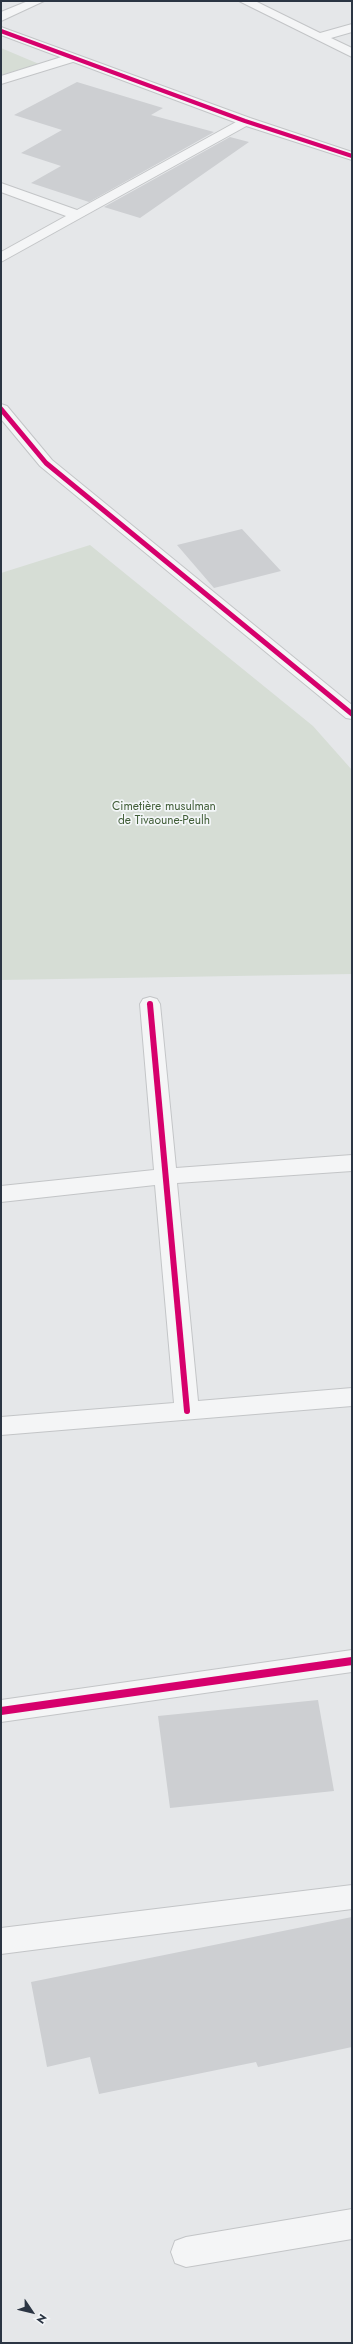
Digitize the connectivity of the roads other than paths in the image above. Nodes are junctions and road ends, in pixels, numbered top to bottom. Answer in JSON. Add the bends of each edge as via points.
{"nodes":[{"id":1,"x":38,"y":1,"type":"edge"},
{"id":2,"x":245,"y":1,"type":"edge"},
{"id":3,"x":1,"y":17,"type":"edge"},
{"id":4,"x":352,"y":28,"type":"edge"},
{"id":5,"x":1,"y":31,"type":"edge"},
{"id":6,"x":319,"y":37,"type":"junction"},
{"id":7,"x":352,"y":53,"type":"edge"},
{"id":8,"x":71,"y":58,"type":"junction"},
{"id":9,"x":1,"y":80,"type":"edge"},
{"id":10,"x":245,"y":122,"type":"junction"},
{"id":11,"x":352,"y":156,"type":"edge"},
{"id":12,"x":1,"y":187,"type":"edge"},
{"id":13,"x":78,"y":215,"type":"junction"},
{"id":14,"x":1,"y":258,"type":"edge"},
{"id":15,"x":1,"y":409,"type":"edge"},
{"id":16,"x":352,"y":714,"type":"edge"},
{"id":17,"x":150,"y":1004,"type":"dead end"},
{"id":18,"x":352,"y":1163,"type":"edge"},
{"id":19,"x":165,"y":1176,"type":"junction"},
{"id":20,"x":1,"y":1194,"type":"edge"},
{"id":21,"x":352,"y":1397,"type":"edge"},
{"id":22,"x":187,"y":1411,"type":"junction"},
{"id":23,"x":1,"y":1426,"type":"edge"},
{"id":24,"x":352,"y":1661,"type":"edge"},
{"id":25,"x":1,"y":1711,"type":"edge"},
{"id":26,"x":352,"y":1897,"type":"edge"},
{"id":27,"x":1,"y":1941,"type":"edge"},
{"id":28,"x":352,"y":2224,"type":"edge"},
{"id":29,"x":186,"y":2252,"type":"dead end"}],
"edges":[{"from":1,"to":3,"type":"street"},
{"from":2,"to":6,"type":"street"},
{"from":4,"to":6,"type":"street"},
{"from":5,"to":8,"type":"street"},
{"from":6,"to":7,"type":"street"},
{"from":8,"to":9,"type":"street"},
{"from":8,"to":10,"type":"street"},
{"from":10,"to":11,"type":"street"},
{"from":10,"to":13,"type":"street"},
{"from":12,"to":13,"type":"street"},
{"from":13,"to":14,"type":"street"},
{"from":15,"to":16,"type":"street","via":[[46,463]]},
{"from":17,"to":19,"type":"street"},
{"from":18,"to":19,"type":"street"},
{"from":19,"to":20,"type":"street"},
{"from":19,"to":22,"type":"street"},
{"from":21,"to":22,"type":"street"},
{"from":22,"to":23,"type":"street"},
{"from":24,"to":25,"type":"street"},
{"from":26,"to":27,"type":"street"},
{"from":28,"to":29,"type":"street"}]}
